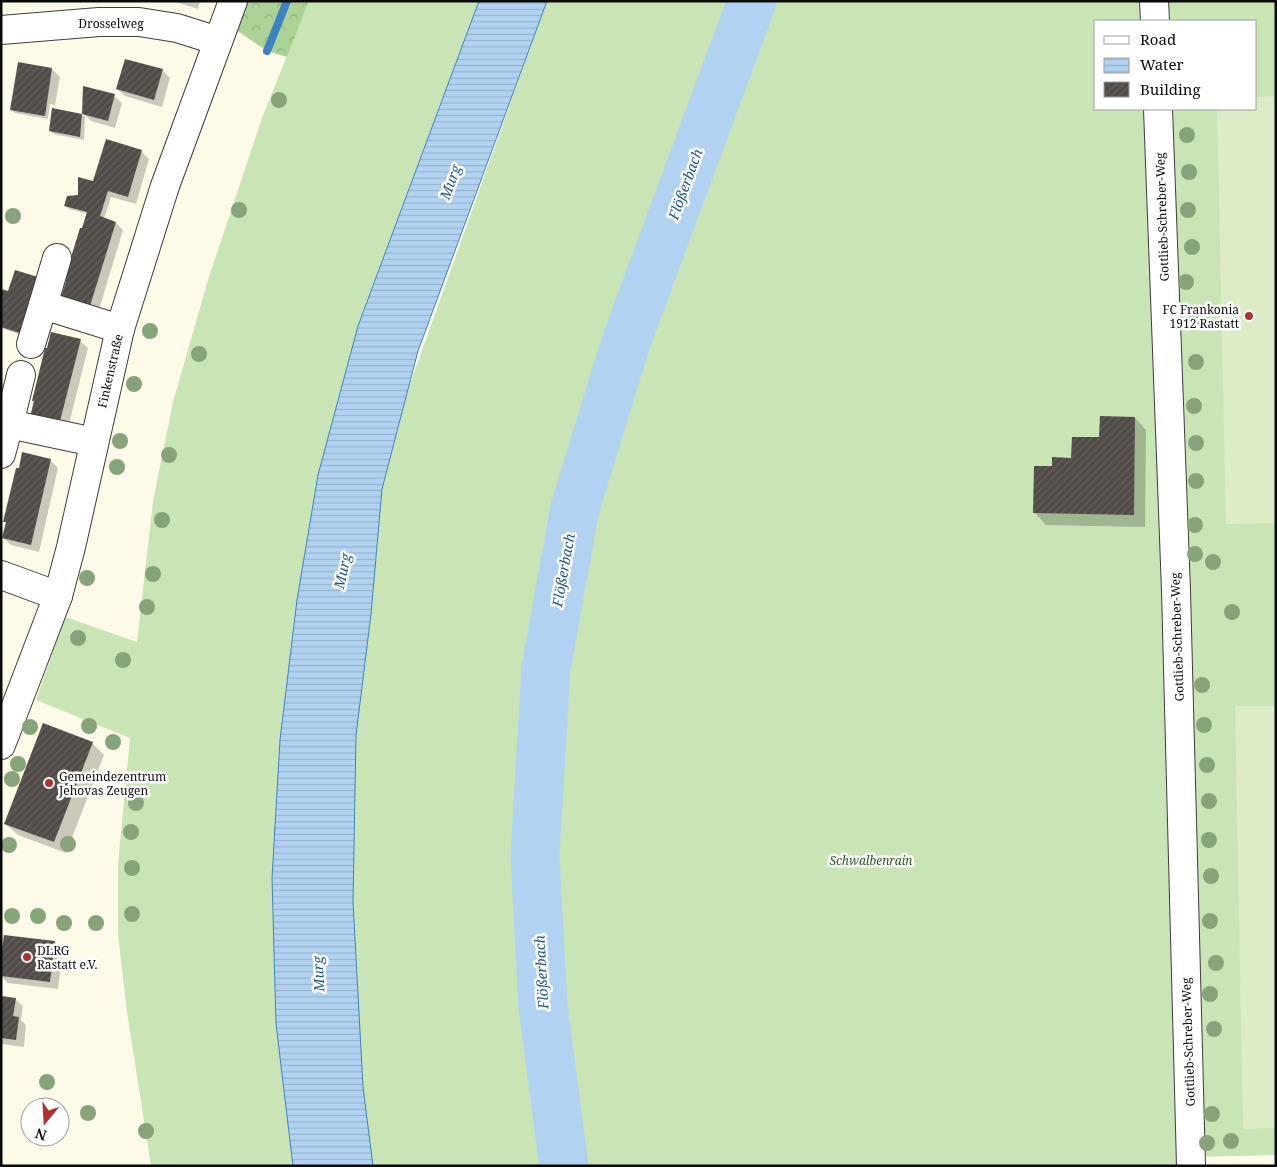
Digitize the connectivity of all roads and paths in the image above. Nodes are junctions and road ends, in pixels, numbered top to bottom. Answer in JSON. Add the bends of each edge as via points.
{"nodes":[{"id":1,"x":233,"y":1,"type":"edge"},
{"id":2,"x":1154,"y":1,"type":"edge"},
{"id":3,"x":1155,"y":20,"type":"edge"},
{"id":4,"x":1,"y":30,"type":"edge"},
{"id":5,"x":218,"y":40,"type":"junction"},
{"id":6,"x":1158,"y":110,"type":"edge"},
{"id":7,"x":57,"y":258,"type":"dead end"},
{"id":8,"x":43,"y":305,"type":"junction"},
{"id":9,"x":120,"y":329,"type":"junction"},
{"id":10,"x":31,"y":344,"type":"dead end"},
{"id":11,"x":21,"y":375,"type":"dead end"},
{"id":12,"x":8,"y":424,"type":"junction"},
{"id":13,"x":94,"y":442,"type":"junction"},
{"id":14,"x":1,"y":454,"type":"edge"},
{"id":15,"x":1,"y":575,"type":"edge"},
{"id":16,"x":58,"y":596,"type":"junction"},
{"id":17,"x":1,"y":745,"type":"edge"},
{"id":18,"x":1191,"y":1166,"type":"edge"}],
"edges":[{"from":1,"to":5,"type":"street","name":"Finkenstraße"},
{"from":2,"to":3,"type":"street"},
{"from":4,"to":5,"type":"street","name":"Drosselweg","via":[[139,22],[177,28]]},
{"from":5,"to":9,"type":"street","name":"Finkenstraße","via":[[164,186]]},
{"from":6,"to":18,"type":"street","name":"Gottlieb-Schreber-Weg"},
{"from":7,"to":8,"type":"street"},
{"from":8,"to":9,"type":"street"},
{"from":8,"to":10,"type":"street"},
{"from":9,"to":13,"type":"street","name":"Finkenstraße"},
{"from":11,"to":12,"type":"street"},
{"from":12,"to":13,"type":"street"},
{"from":12,"to":14,"type":"street"},
{"from":13,"to":16,"type":"street","name":"Finkenstraße"},
{"from":15,"to":16,"type":"street"},
{"from":16,"to":17,"type":"street","name":"Finkenstraße"}]}
